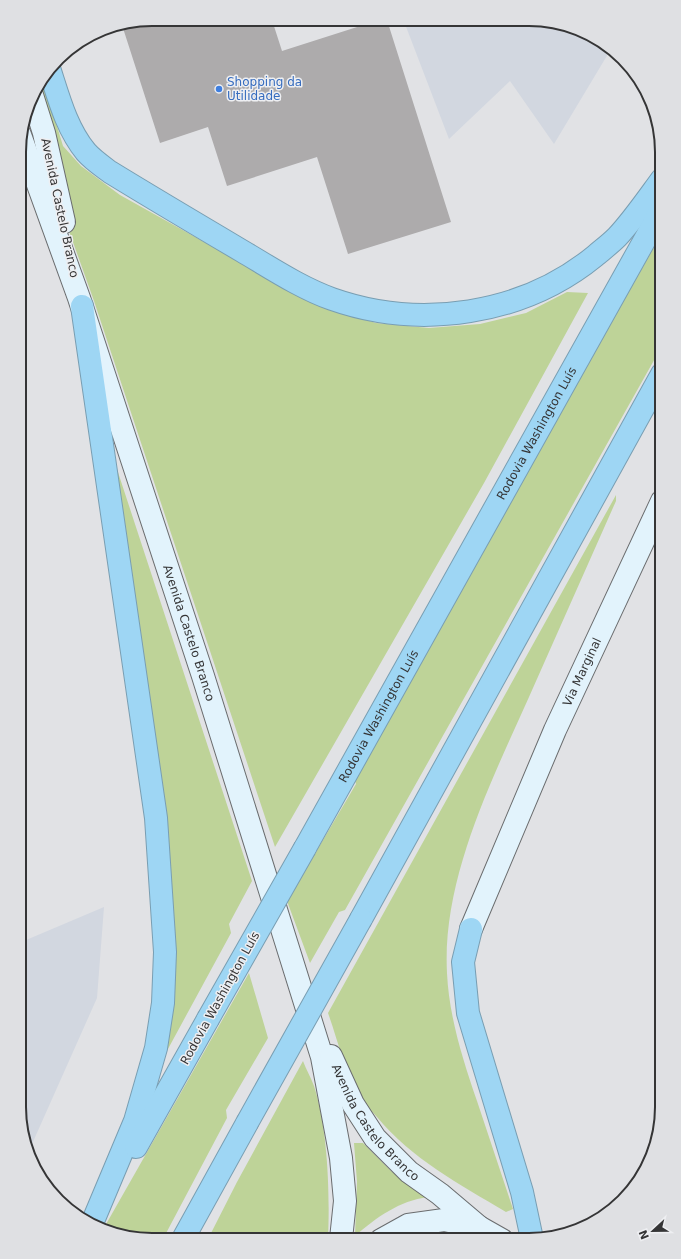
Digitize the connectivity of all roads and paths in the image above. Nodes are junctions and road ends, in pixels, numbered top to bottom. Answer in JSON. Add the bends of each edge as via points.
{"nodes":[{"id":1,"x":52,"y":76,"type":"edge"},
{"id":2,"x":35,"y":106,"type":"edge"},
{"id":3,"x":26,"y":152,"type":"edge"},
{"id":4,"x":655,"y":188,"type":"edge"},
{"id":5,"x":655,"y":221,"type":"edge"},
{"id":6,"x":81,"y":302,"type":"junction"},
{"id":7,"x":655,"y":387,"type":"edge"},
{"id":8,"x":655,"y":516,"type":"edge"},
{"id":9,"x":470,"y":929,"type":"joint"},
{"id":10,"x":295,"y":970,"type":"junction"},
{"id":11,"x":95,"y":1219,"type":"edge"},
{"id":12,"x":96,"y":1219,"type":"edge"},
{"id":13,"x":479,"y":1227,"type":"junction"},
{"id":14,"x":186,"y":1233,"type":"edge"},
{"id":15,"x":342,"y":1233,"type":"edge"},
{"id":16,"x":394,"y":1233,"type":"edge"},
{"id":17,"x":490,"y":1233,"type":"edge"},
{"id":18,"x":531,"y":1233,"type":"edge"}],
"edges":[{"from":1,"to":4,"type":"highway","via":[[72,132],[87,153],[110,172],[295,281],[332,299],[377,311],[422,315],[472,312],[509,302],[547,287],[581,267],[616,238]]},
{"from":2,"to":6,"type":"main road","name":"Avenida Castelo Branco","via":[[51,162]]},
{"from":3,"to":6,"type":"main road","name":"Avenida Castelo Branco"},
{"from":5,"to":12,"type":"highway","name":"Rodovia Washington Luís","bridge":true},
{"from":6,"to":10,"type":"main road","name":"Avenida Castelo Branco","via":[[203,676]]},
{"from":6,"to":11,"type":"highway","via":[[156,818],[165,952],[163,1004],[156,1048],[135,1121]]},
{"from":7,"to":14,"type":"highway","bridge":true},
{"from":8,"to":9,"type":"main road","name":"Via Marginal","via":[[555,730]]},
{"from":9,"to":18,"type":"highway","via":[[463,962],[468,1013],[522,1192]]},
{"from":10,"to":13,"type":"main road","name":"Avenida Castelo Branco","via":[[353,1104],[375,1138],[409,1172]]},
{"from":10,"to":15,"type":"main road","name":"Avenida Castelo Branco","via":[[322,1057],[333,1109],[345,1201]]},
{"from":13,"to":16,"type":"main road","via":[[444,1220],[408,1225]]},
{"from":13,"to":17,"type":"main road"}]}
